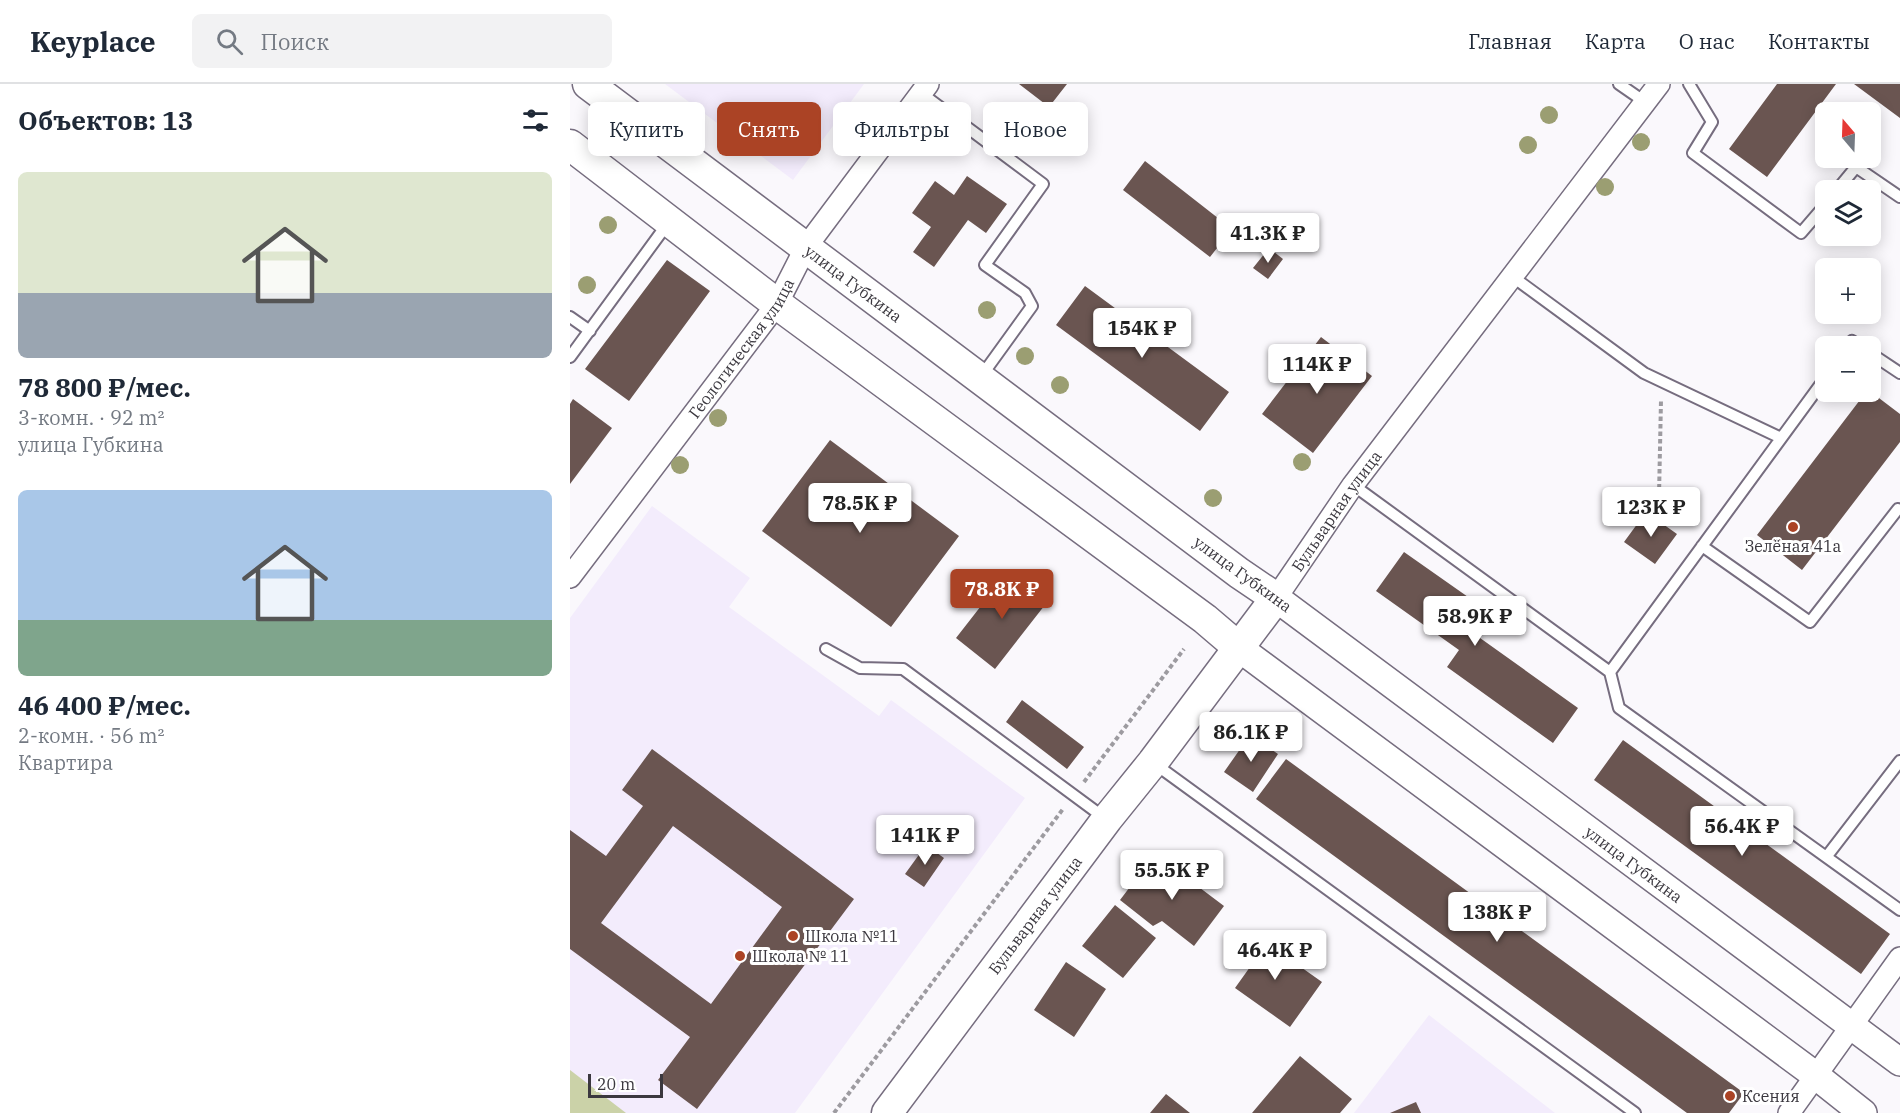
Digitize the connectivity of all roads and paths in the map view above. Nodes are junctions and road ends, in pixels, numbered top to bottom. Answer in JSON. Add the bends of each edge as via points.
{"nodes":[{"id":1,"x":588,"y":84,"type":"edge"},
{"id":2,"x":1619,"y":84,"type":"edge"},
{"id":3,"x":1659,"y":84,"type":"edge"},
{"id":4,"x":1689,"y":84,"type":"edge"},
{"id":5,"x":924,"y":88,"type":"edge"},
{"id":6,"x":1645,"y":102,"type":"junction"},
{"id":7,"x":570,"y":145,"type":"edge"},
{"id":8,"x":1845,"y":180,"type":"edge"},
{"id":9,"x":1875,"y":180,"type":"edge"},
{"id":10,"x":1881,"y":184,"type":"edge"},
{"id":11,"x":1900,"y":197,"type":"edge"},
{"id":12,"x":1815,"y":217,"type":"edge"},
{"id":13,"x":670,"y":220,"type":"junction"},
{"id":14,"x":806,"y":247,"type":"junction"},
{"id":15,"x":1513,"y":277,"type":"junction"},
{"id":16,"x":777,"y":304,"type":"junction"},
{"id":17,"x":570,"y":317,"type":"edge"},
{"id":18,"x":590,"y":331,"type":"junction"},
{"id":19,"x":570,"y":357,"type":"edge"},
{"id":20,"x":1881,"y":360,"type":"edge"},
{"id":21,"x":1900,"y":373,"type":"edge"},
{"id":22,"x":980,"y":378,"type":"junction"},
{"id":23,"x":1661,"y":381,"type":"junction"},
{"id":24,"x":1815,"y":392,"type":"edge"},
{"id":25,"x":1781,"y":438,"type":"junction"},
{"id":26,"x":1353,"y":485,"type":"junction"},
{"id":27,"x":1659,"y":496,"type":"dead end"},
{"id":28,"x":1900,"y":508,"type":"edge"},
{"id":29,"x":1702,"y":546,"type":"junction"},
{"id":30,"x":570,"y":577,"type":"edge"},
{"id":31,"x":1276,"y":598,"type":"junction"},
{"id":32,"x":1239,"y":648,"type":"junction"},
{"id":33,"x":826,"y":649,"type":"dead end"},
{"id":34,"x":1184,"y":649,"type":"dead end"},
{"id":35,"x":1610,"y":672,"type":"junction"},
{"id":36,"x":1900,"y":761,"type":"edge"},
{"id":37,"x":1153,"y":762,"type":"junction"},
{"id":38,"x":1075,"y":794,"type":"junction"},
{"id":39,"x":1107,"y":819,"type":"junction"},
{"id":40,"x":1827,"y":856,"type":"junction"},
{"id":41,"x":1900,"y":910,"type":"edge"},
{"id":42,"x":1900,"y":958,"type":"edge"},
{"id":43,"x":1851,"y":1025,"type":"junction"},
{"id":44,"x":1900,"y":1062,"type":"edge"},
{"id":45,"x":1815,"y":1075,"type":"junction"},
{"id":46,"x":834,"y":1113,"type":"edge"},
{"id":47,"x":886,"y":1113,"type":"edge"},
{"id":48,"x":1635,"y":1113,"type":"edge"},
{"id":49,"x":1789,"y":1113,"type":"edge"},
{"id":50,"x":1863,"y":1113,"type":"edge"}],
"edges":[{"from":1,"to":14,"type":"main road","name":"улица Губкина"},
{"from":2,"to":6,"type":"lane"},
{"from":3,"to":6,"type":"street","name":"Бульварная улица"},
{"from":4,"to":12,"type":"lane","via":[[1713,123],[1693,153],[1801,233]]},
{"from":5,"to":14,"type":"street","name":"Геологическая улица"},
{"from":5,"to":22,"type":"lane","via":[[1042,184],[985,265],[1025,293],[1032,306]]},
{"from":6,"to":15,"type":"street","name":"Бульварная улица"},
{"from":7,"to":13,"type":"main road"},
{"from":8,"to":9,"type":"lane","via":[[1856,167]]},
{"from":10,"to":11,"type":"lane"},
{"from":13,"to":16,"type":"main road"},
{"from":13,"to":18,"type":"lane"},
{"from":14,"to":16,"type":"street","name":"Геологическая улица"},
{"from":14,"to":22,"type":"main road","name":"улица Губкина"},
{"from":15,"to":23,"type":"lane","via":[[1644,373]]},
{"from":15,"to":26,"type":"street","name":"Бульварная улица"},
{"from":16,"to":30,"type":"street","name":"Геологическая улица"},
{"from":16,"to":32,"type":"main road","via":[[1196,612]]},
{"from":17,"to":18,"type":"lane"},
{"from":18,"to":19,"type":"lane"},
{"from":20,"to":21,"type":"lane"},
{"from":22,"to":31,"type":"main road","name":"улица Губкина"},
{"from":23,"to":25,"type":"lane"},
{"from":23,"to":27,"type":"path"},
{"from":24,"to":25,"type":"lane"},
{"from":25,"to":29,"type":"lane"},
{"from":26,"to":31,"type":"street","name":"Бульварная улица"},
{"from":26,"to":35,"type":"lane"},
{"from":28,"to":29,"type":"lane","via":[[1810,622]]},
{"from":29,"to":35,"type":"lane"},
{"from":31,"to":32,"type":"main road","name":"Бульварная улица"},
{"from":31,"to":43,"type":"street","name":"улица Губкина"},
{"from":32,"to":37,"type":"main road","name":"Бульварная улица"},
{"from":32,"to":45,"type":"street"},
{"from":33,"to":38,"type":"lane","via":[[860,668],[903,669]]},
{"from":34,"to":38,"type":"path"},
{"from":35,"to":40,"type":"lane","via":[[1619,708]]},
{"from":36,"to":40,"type":"lane"},
{"from":37,"to":39,"type":"main road","name":"Бульварная улица"},
{"from":37,"to":48,"type":"lane"},
{"from":38,"to":39,"type":"lane"},
{"from":38,"to":46,"type":"path"},
{"from":39,"to":47,"type":"main road","name":"Бульварная улица"},
{"from":40,"to":41,"type":"lane"},
{"from":42,"to":43,"type":"street"},
{"from":43,"to":44,"type":"street","name":"улица Губкина"},
{"from":43,"to":45,"type":"street"},
{"from":45,"to":49,"type":"street"},
{"from":45,"to":50,"type":"street"}]}
